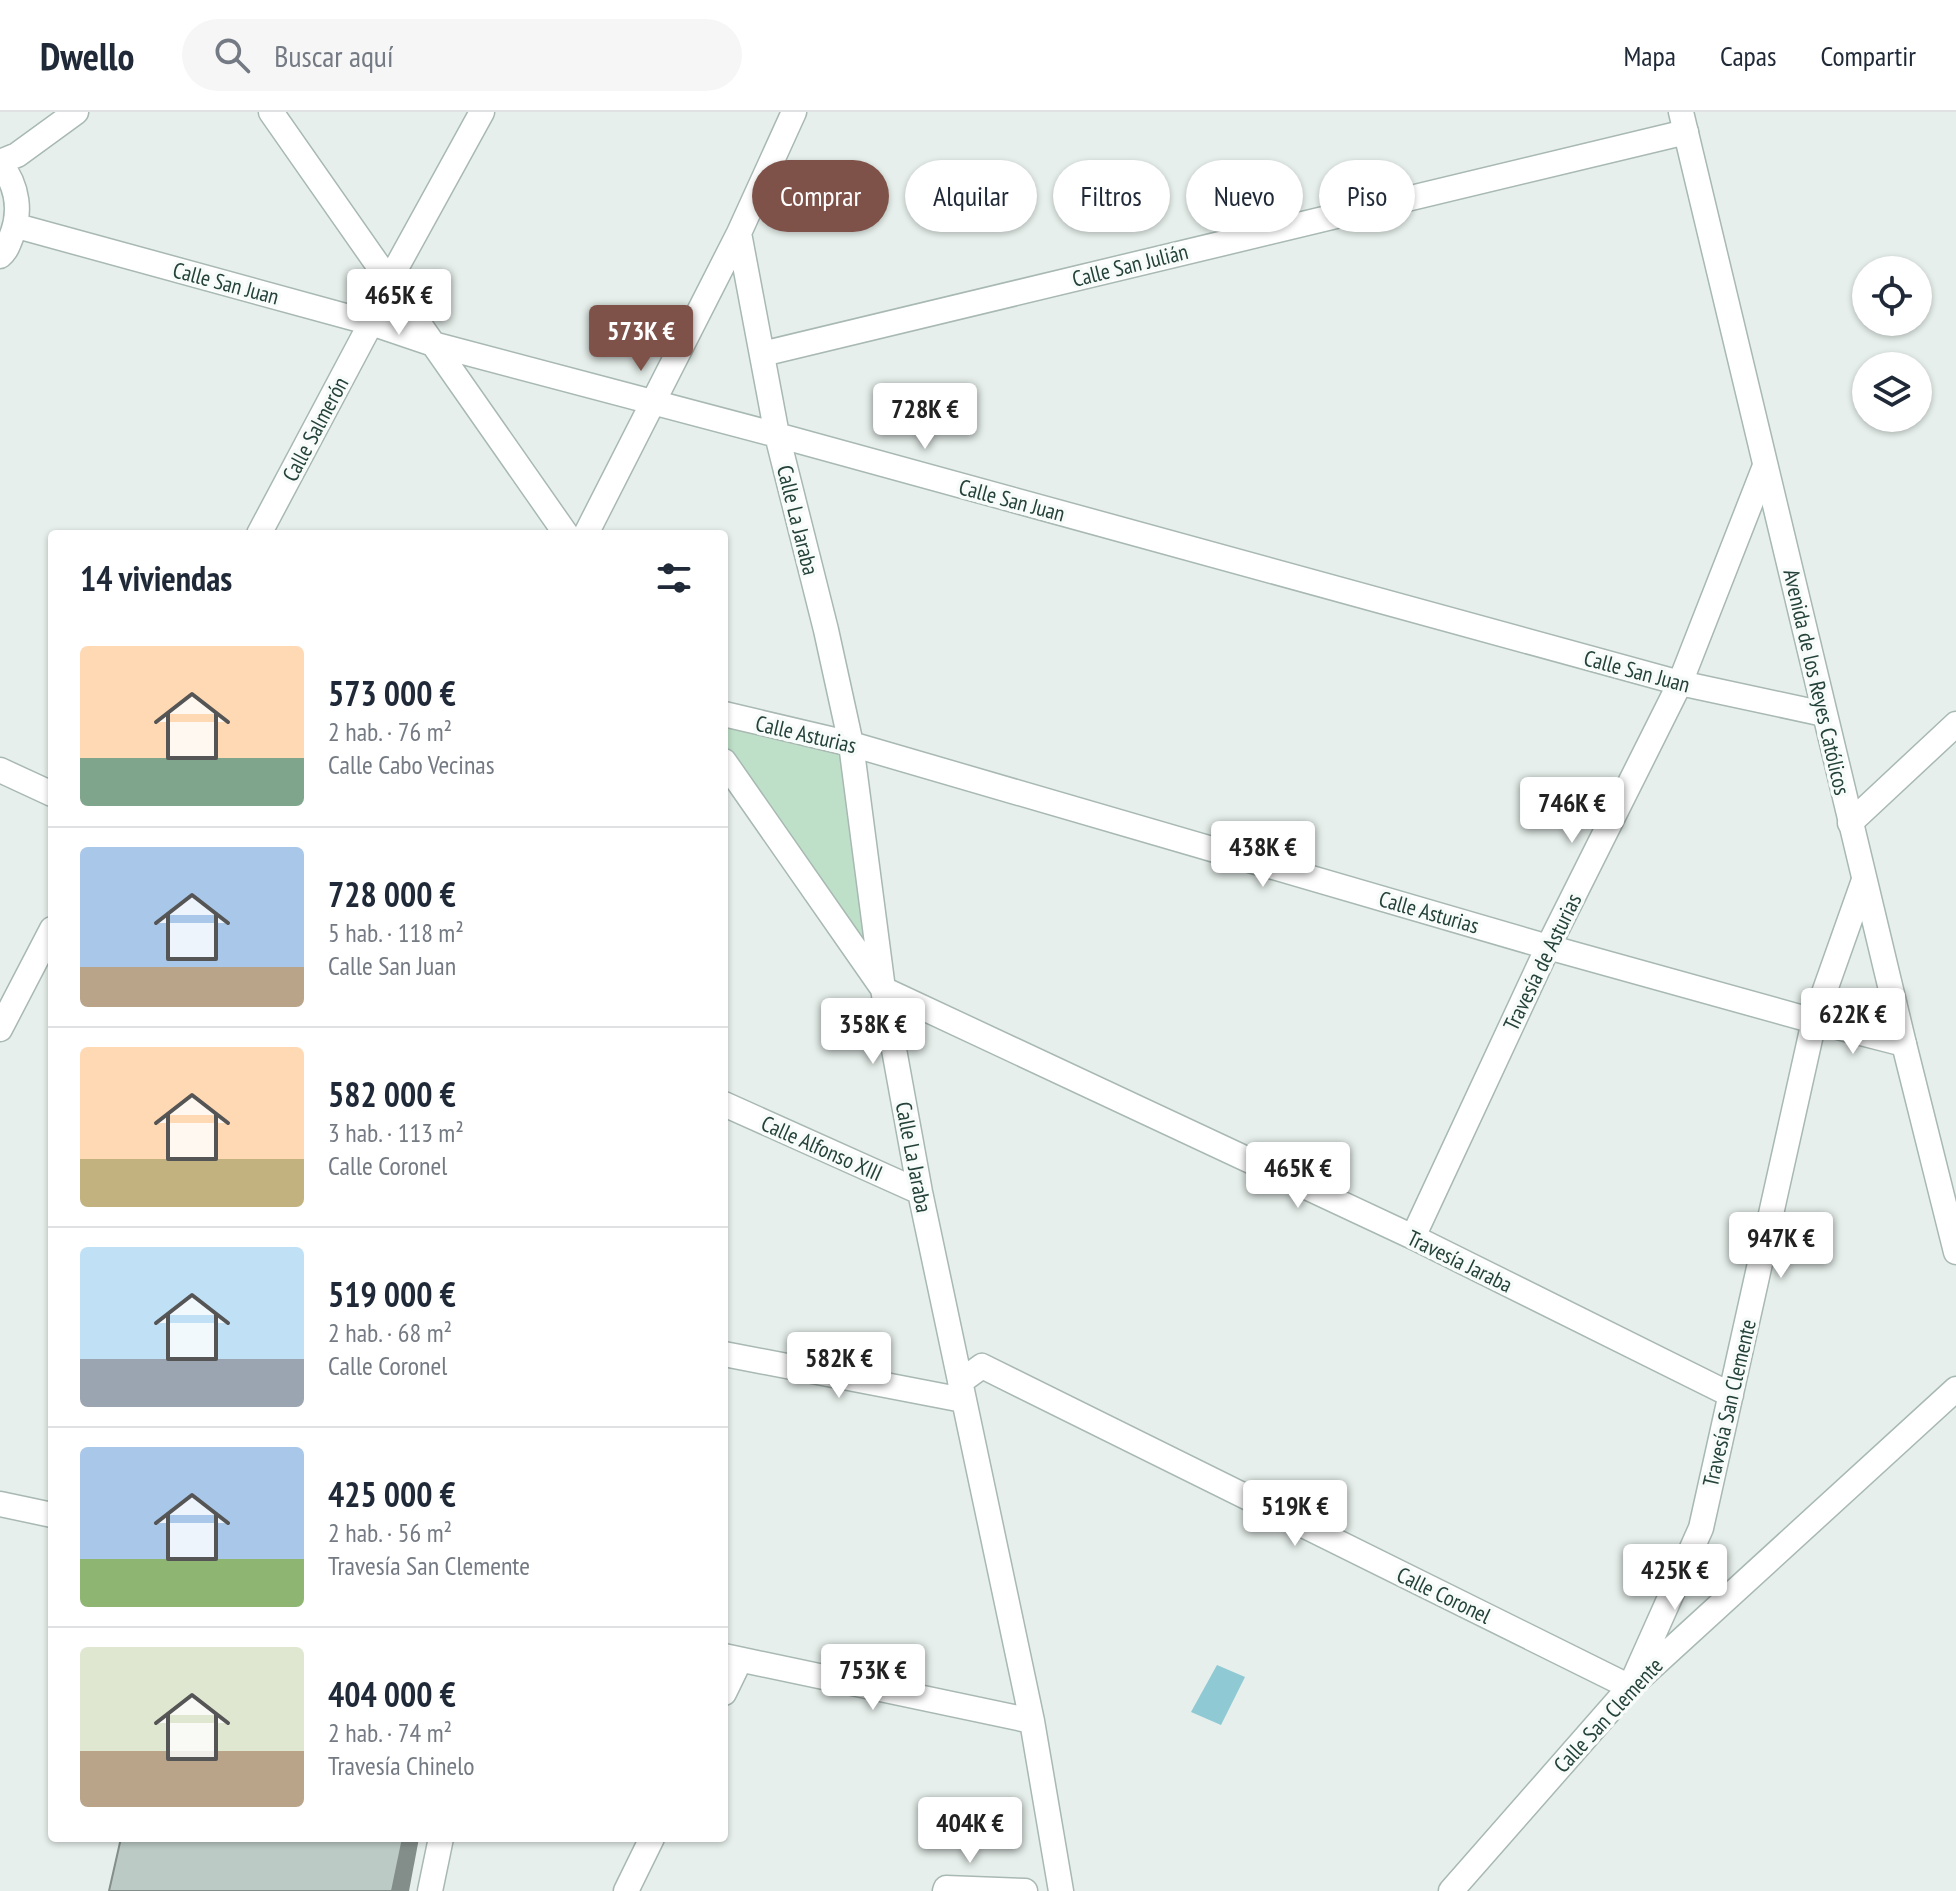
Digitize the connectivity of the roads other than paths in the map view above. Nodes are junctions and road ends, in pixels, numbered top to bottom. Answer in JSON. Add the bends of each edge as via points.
{"nodes":[{"id":1,"x":76,"y":112,"type":"edge"},
{"id":2,"x":271,"y":112,"type":"edge"},
{"id":3,"x":482,"y":112,"type":"edge"},
{"id":4,"x":794,"y":112,"type":"edge"},
{"id":5,"x":1683,"y":122,"type":"edge"},
{"id":6,"x":0,"y":162,"type":"edge"},
{"id":7,"x":17,"y":226,"type":"junction"},
{"id":8,"x":739,"y":233,"type":"junction"},
{"id":9,"x":0,"y":256,"type":"edge"},
{"id":10,"x":389,"y":281,"type":"junction"},
{"id":11,"x":371,"y":323,"type":"junction"},
{"id":12,"x":433,"y":344,"type":"junction"},
{"id":13,"x":762,"y":354,"type":"junction"},
{"id":14,"x":653,"y":402,"type":"junction"},
{"id":15,"x":777,"y":435,"type":"junction"},
{"id":16,"x":1765,"y":466,"type":"junction"},
{"id":17,"x":261,"y":530,"type":"edge"},
{"id":18,"x":563,"y":530,"type":"edge"},
{"id":19,"x":588,"y":530,"type":"edge"},
{"id":20,"x":1680,"y":683,"type":"junction"},
{"id":21,"x":1824,"y":714,"type":"junction"},
{"id":22,"x":728,"y":715,"type":"edge"},
{"id":23,"x":1956,"y":724,"type":"edge"},
{"id":24,"x":851,"y":744,"type":"junction"},
{"id":25,"x":728,"y":767,"type":"edge"},
{"id":26,"x":0,"y":770,"type":"edge"},
{"id":27,"x":48,"y":792,"type":"edge"},
{"id":28,"x":1850,"y":823,"type":"junction"},
{"id":29,"x":1864,"y":880,"type":"junction"},
{"id":30,"x":48,"y":937,"type":"edge"},
{"id":31,"x":1548,"y":947,"type":"junction"},
{"id":32,"x":883,"y":989,"type":"junction"},
{"id":33,"x":1814,"y":1021,"type":"junction"},
{"id":34,"x":0,"y":1029,"type":"edge"},
{"id":35,"x":1904,"y":1044,"type":"junction"},
{"id":36,"x":728,"y":1106,"type":"edge"},
{"id":37,"x":920,"y":1192,"type":"junction"},
{"id":38,"x":1413,"y":1237,"type":"junction"},
{"id":39,"x":1956,"y":1252,"type":"edge"},
{"id":40,"x":728,"y":1355,"type":"edge"},
{"id":41,"x":1956,"y":1389,"type":"edge"},
{"id":42,"x":962,"y":1391,"type":"junction"},
{"id":43,"x":1731,"y":1395,"type":"junction"},
{"id":44,"x":0,"y":1504,"type":"edge"},
{"id":45,"x":48,"y":1514,"type":"edge"},
{"id":46,"x":732,"y":1658,"type":"edge"},
{"id":47,"x":1630,"y":1687,"type":"junction"},
{"id":48,"x":1032,"y":1721,"type":"junction"},
{"id":49,"x":440,"y":1842,"type":"edge"},
{"id":50,"x":650,"y":1842,"type":"edge"},
{"id":51,"x":430,"y":1891,"type":"edge"},
{"id":52,"x":626,"y":1891,"type":"edge"},
{"id":53,"x":945,"y":1891,"type":"edge"},
{"id":54,"x":1025,"y":1891,"type":"edge"},
{"id":55,"x":1061,"y":1891,"type":"edge"},
{"id":56,"x":1451,"y":1891,"type":"edge"}],
"edges":[{"from":1,"to":6,"type":"street"},
{"from":2,"to":10,"type":"street"},
{"from":3,"to":10,"type":"street","name":"Calle Salmerón"},
{"from":4,"to":8,"type":"street"},
{"from":5,"to":13,"type":"street","name":"Calle San Julián"},
{"from":5,"to":16,"type":"street","name":"Avenida de los Reyes Católicos"},
{"from":6,"to":7,"type":"street","via":[[17,195]]},
{"from":7,"to":9,"type":"street"},
{"from":7,"to":11,"type":"street","name":"Calle San Juan"},
{"from":8,"to":13,"type":"street","name":"Calle La Jaraba"},
{"from":8,"to":14,"type":"street"},
{"from":10,"to":11,"type":"street","name":"Calle Salmerón"},
{"from":10,"to":12,"type":"street"},
{"from":11,"to":12,"type":"street","name":"Calle San Juan"},
{"from":11,"to":17,"type":"street","name":"Calle Salmerón"},
{"from":12,"to":14,"type":"street","name":"Calle San Juan"},
{"from":12,"to":18,"type":"street"},
{"from":13,"to":15,"type":"street","name":"Calle La Jaraba"},
{"from":14,"to":15,"type":"street","name":"Calle San Juan"},
{"from":14,"to":19,"type":"street"},
{"from":15,"to":20,"type":"street","name":"Calle San Juan"},
{"from":15,"to":24,"type":"street","name":"Calle La Jaraba"},
{"from":16,"to":20,"type":"street","name":"Travesía de Asturias"},
{"from":16,"to":21,"type":"street","name":"Avenida de los Reyes Católicos"},
{"from":20,"to":21,"type":"street","name":"Calle San Juan"},
{"from":20,"to":31,"type":"street","name":"Travesía de Asturias"},
{"from":21,"to":28,"type":"street","name":"Avenida de los Reyes Católicos"},
{"from":22,"to":24,"type":"street","name":"Calle Asturias"},
{"from":23,"to":28,"type":"street"},
{"from":24,"to":31,"type":"street","name":"Calle Asturias"},
{"from":24,"to":32,"type":"street","name":"Calle La Jaraba"},
{"from":25,"to":32,"type":"street"},
{"from":26,"to":27,"type":"street"},
{"from":28,"to":29,"type":"street","name":"Avenida de los Reyes Católicos"},
{"from":29,"to":33,"type":"street","name":"Travesía San Clemente"},
{"from":29,"to":35,"type":"street","name":"Avenida de los Reyes Católicos"},
{"from":30,"to":34,"type":"street"},
{"from":31,"to":33,"type":"street","name":"Calle Asturias"},
{"from":31,"to":38,"type":"street","name":"Travesía de Asturias"},
{"from":32,"to":37,"type":"street","name":"Calle La Jaraba"},
{"from":32,"to":38,"type":"street","name":"Travesía Jaraba"},
{"from":33,"to":35,"type":"street","name":"Calle Asturias"},
{"from":33,"to":43,"type":"street","name":"Travesía San Clemente"},
{"from":35,"to":39,"type":"street","name":"Avenida de los Reyes Católicos"},
{"from":36,"to":37,"type":"street","name":"Calle Alfonso XIII"},
{"from":37,"to":42,"type":"street","name":"Calle La Jaraba"},
{"from":38,"to":43,"type":"street","name":"Travesía Jaraba"},
{"from":40,"to":42,"type":"street","name":"Calle Coronel"},
{"from":41,"to":47,"type":"street","name":"Calle San Clemente"},
{"from":42,"to":47,"type":"street","name":"Calle Coronel","via":[[982,1366]]},
{"from":42,"to":48,"type":"street","name":"Calle La Jaraba"},
{"from":43,"to":47,"type":"street","name":"Travesía San Clemente","via":[[1701,1528]]},
{"from":44,"to":45,"type":"street"},
{"from":46,"to":48,"type":"street"},
{"from":47,"to":56,"type":"street","name":"Calle San Clemente"},
{"from":48,"to":55,"type":"street","name":"Calle La Jaraba"},
{"from":49,"to":51,"type":"street"},
{"from":50,"to":52,"type":"street"},
{"from":53,"to":54,"type":"street"}]}
